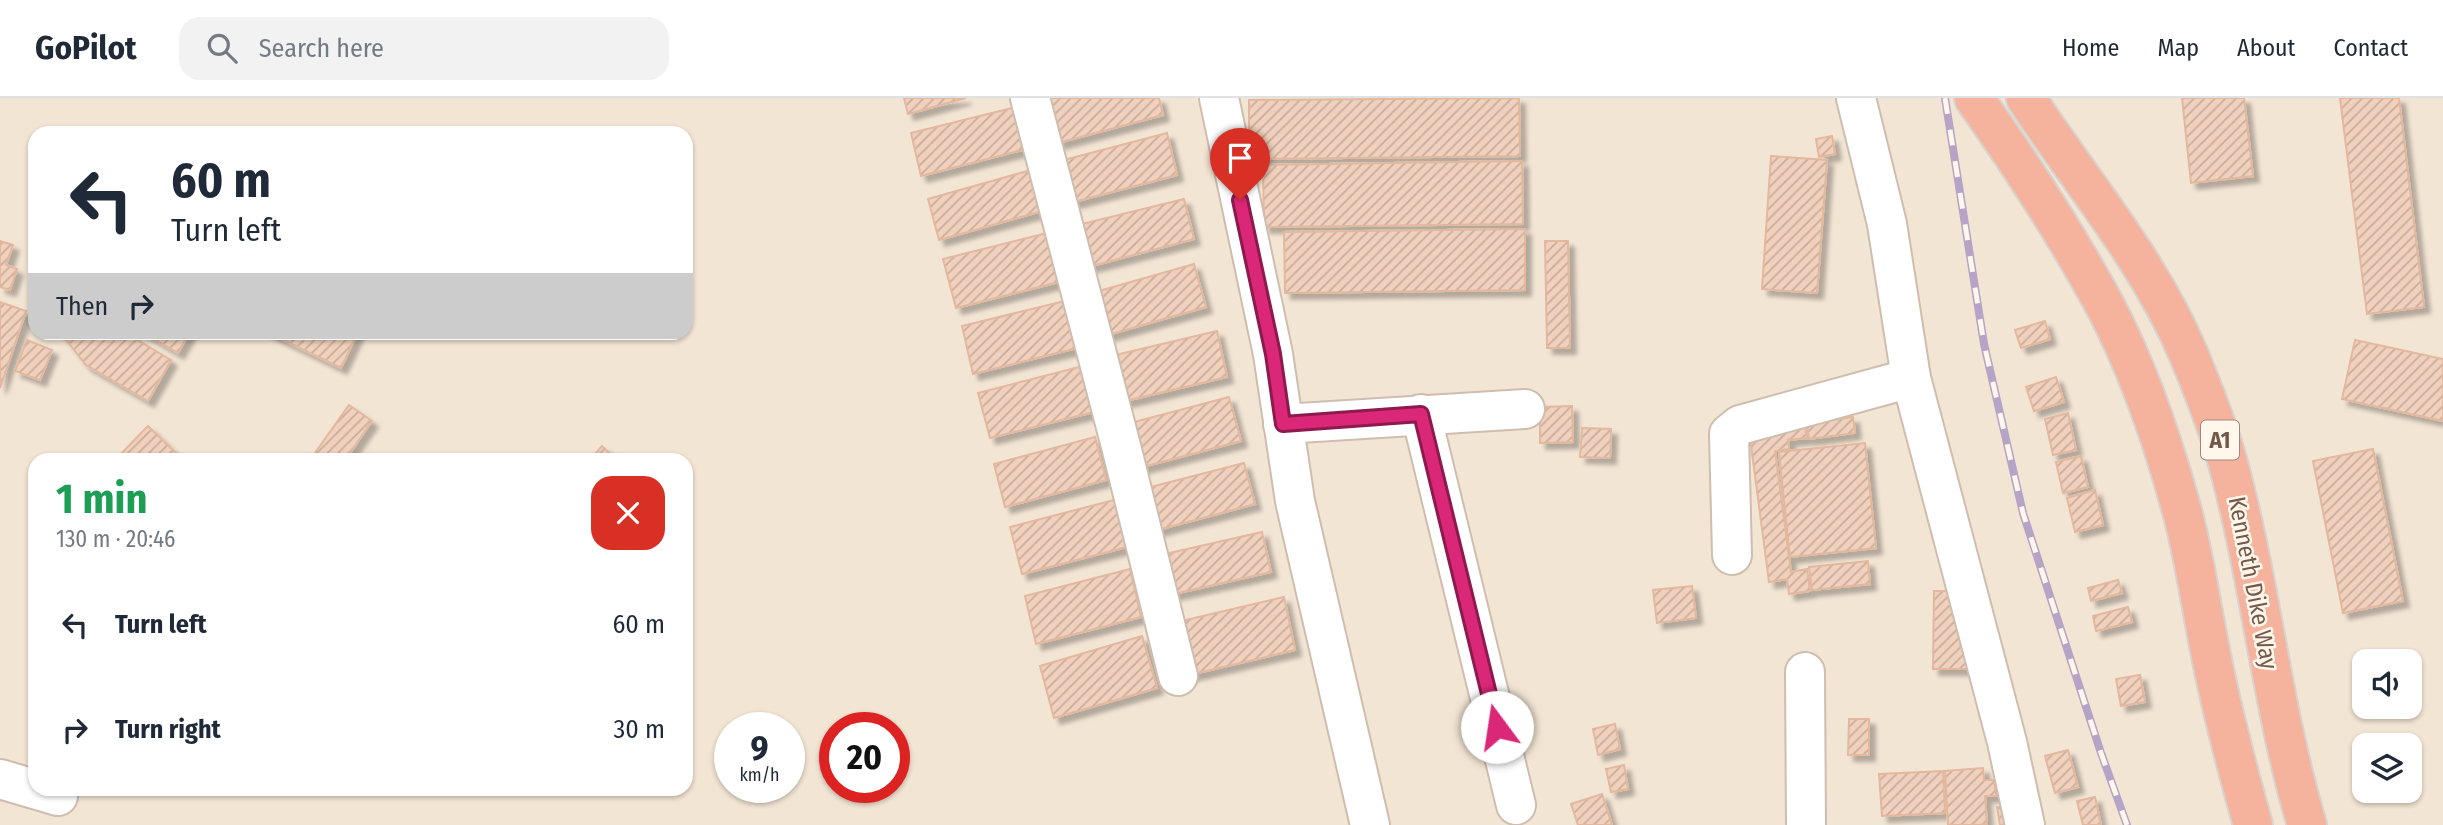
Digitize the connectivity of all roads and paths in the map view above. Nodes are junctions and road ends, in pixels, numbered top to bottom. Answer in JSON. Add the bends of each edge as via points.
{"nodes":[{"id":1,"x":1030,"y":98,"type":"edge"},
{"id":2,"x":1219,"y":98,"type":"edge"},
{"id":3,"x":1856,"y":98,"type":"edge"},
{"id":4,"x":1974,"y":98,"type":"edge"},
{"id":5,"x":2026,"y":98,"type":"edge"},
{"id":6,"x":1911,"y":378,"type":"junction"},
{"id":7,"x":1525,"y":410,"type":"dead end"},
{"id":8,"x":1421,"y":414,"type":"junction"},
{"id":9,"x":1283,"y":424,"type":"junction"},
{"id":10,"x":1732,"y":555,"type":"dead end"},
{"id":11,"x":1805,"y":672,"type":"dead end"},
{"id":12,"x":1178,"y":676,"type":"dead end"},
{"id":13,"x":0,"y":779,"type":"edge"},
{"id":14,"x":28,"y":787,"type":"edge"},
{"id":15,"x":1516,"y":805,"type":"dead end"},
{"id":16,"x":1370,"y":825,"type":"edge"},
{"id":17,"x":1806,"y":825,"type":"edge"},
{"id":18,"x":2025,"y":825,"type":"edge"},
{"id":19,"x":2253,"y":825,"type":"edge"},
{"id":20,"x":2306,"y":825,"type":"edge"}],
"edges":[{"from":1,"to":12,"type":"street"},
{"from":2,"to":9,"type":"street","via":[[1273,354]]},
{"from":3,"to":6,"type":"street","via":[[1887,224]]},
{"from":4,"to":19,"type":"highway","number":"A1","via":[[2102,301],[2137,380],[2180,505]]},
{"from":5,"to":20,"type":"highway","name":"Kenneth Dike Way","number":"A1","via":[[2109,215],[2187,351],[2229,466]]},
{"from":6,"to":10,"type":"street","via":[[1740,425],[1730,434]]},
{"from":6,"to":18,"type":"street"},
{"from":7,"to":8,"type":"street"},
{"from":8,"to":9,"type":"street"},
{"from":8,"to":15,"type":"street"},
{"from":9,"to":16,"type":"street","via":[[1295,501]]},
{"from":11,"to":17,"type":"street"},
{"from":13,"to":14,"type":"street"}]}
